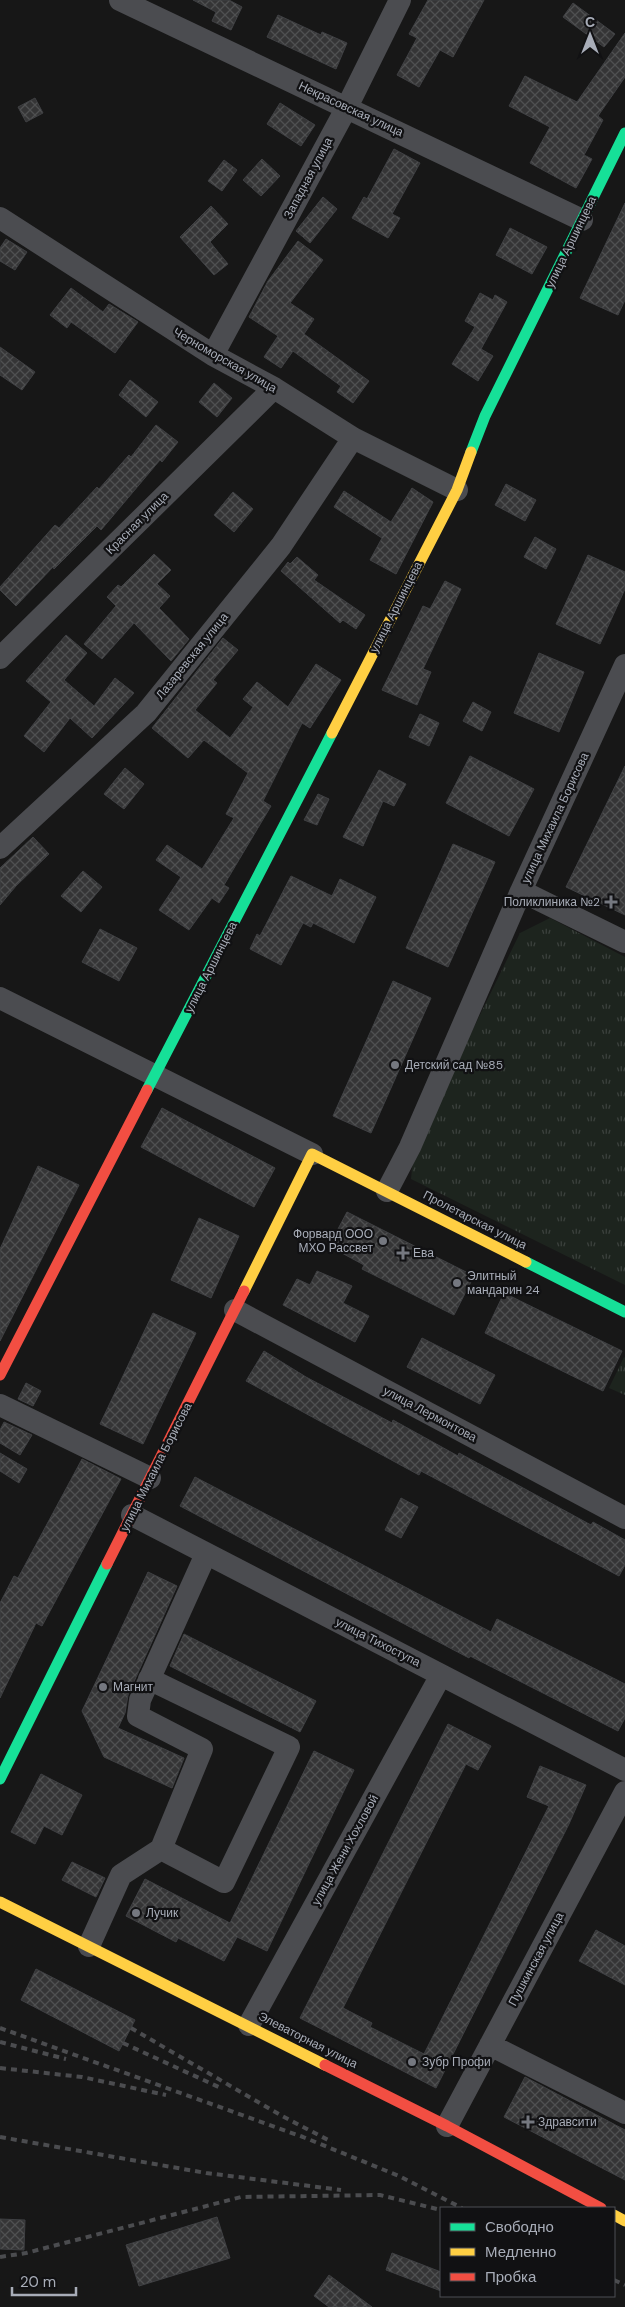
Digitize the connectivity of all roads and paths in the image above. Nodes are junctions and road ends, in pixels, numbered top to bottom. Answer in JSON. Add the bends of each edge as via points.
{"nodes":[{"id":1,"x":120,"y":0,"type":"edge"},
{"id":2,"x":400,"y":0,"type":"edge"},
{"id":3,"x":346,"y":107,"type":"junction"},
{"id":4,"x":625,"y":133,"type":"edge"},
{"id":5,"x":0,"y":218,"type":"edge"},
{"id":6,"x":582,"y":220,"type":"junction"},
{"id":7,"x":213,"y":355,"type":"junction"},
{"id":8,"x":274,"y":388,"type":"junction"},
{"id":9,"x":353,"y":438,"type":"junction"},
{"id":10,"x":457,"y":490,"type":"junction"},
{"id":11,"x":0,"y":658,"type":"edge"},
{"id":12,"x":625,"y":665,"type":"edge"},
{"id":13,"x":0,"y":848,"type":"edge"},
{"id":14,"x":521,"y":890,"type":"junction"},
{"id":15,"x":625,"y":942,"type":"edge"},
{"id":16,"x":0,"y":998,"type":"edge"},
{"id":17,"x":156,"y":1076,"type":"junction"},
{"id":18,"x":312,"y":1154,"type":"junction"},
{"id":19,"x":387,"y":1191,"type":"junction"},
{"id":20,"x":235,"y":1310,"type":"junction"},
{"id":21,"x":625,"y":1312,"type":"edge"},
{"id":22,"x":0,"y":1375,"type":"edge"},
{"id":23,"x":0,"y":1405,"type":"edge"},
{"id":24,"x":150,"y":1478,"type":"junction"},
{"id":25,"x":132,"y":1515,"type":"junction"},
{"id":26,"x":625,"y":1518,"type":"edge"},
{"id":27,"x":206,"y":1554,"type":"junction"},
{"id":28,"x":442,"y":1675,"type":"junction"},
{"id":29,"x":149,"y":1679,"type":"junction"},
{"id":30,"x":625,"y":1770,"type":"edge"},
{"id":31,"x":0,"y":1779,"type":"edge"},
{"id":32,"x":625,"y":1792,"type":"edge"},
{"id":33,"x":161,"y":1849,"type":"junction"},
{"id":34,"x":0,"y":1902,"type":"edge"},
{"id":35,"x":89,"y":1946,"type":"junction"},
{"id":36,"x":249,"y":2025,"type":"junction"},
{"id":37,"x":490,"y":2045,"type":"junction"},
{"id":38,"x":625,"y":2113,"type":"edge"},
{"id":39,"x":447,"y":2126,"type":"junction"},
{"id":40,"x":599,"y":2207,"type":"edge"}],
"edges":[{"from":1,"to":3,"type":"street","name":"Некрасовская улица"},
{"from":2,"to":3,"type":"street","name":"Западная улица"},
{"from":3,"to":6,"type":"street","name":"Некрасовская улица"},
{"from":3,"to":7,"type":"street","name":"Западная улица"},
{"from":4,"to":6,"type":"street","name":"улица Аршинцева"},
{"from":5,"to":7,"type":"street","name":"Черноморская улица"},
{"from":6,"to":10,"type":"street","name":"улица Аршинцева","via":[[485,416]]},
{"from":7,"to":8,"type":"street","name":"Черноморская улица"},
{"from":8,"to":9,"type":"street","name":"Черноморская улица"},
{"from":8,"to":11,"type":"street","name":"Красная улица"},
{"from":9,"to":10,"type":"street","name":"Черноморская улица"},
{"from":9,"to":13,"type":"street","name":"Лазаревская улица","via":[[281,546],[146,713]]},
{"from":10,"to":17,"type":"street","name":"улица Аршинцева"},
{"from":12,"to":14,"type":"street","name":"улица Михаила Борисова"},
{"from":14,"to":15,"type":"street"},
{"from":14,"to":19,"type":"street","name":"улица Михаила Борисова","via":[[410,1147]]},
{"from":16,"to":17,"type":"street"},
{"from":17,"to":18,"type":"street"},
{"from":17,"to":22,"type":"street","name":"улица Аршинцева"},
{"from":18,"to":19,"type":"street","name":"Пролетарская улица"},
{"from":18,"to":20,"type":"street","name":"улица Михаила Борисова"},
{"from":19,"to":21,"type":"street","name":"Пролетарская улица"},
{"from":20,"to":24,"type":"street","name":"улица Михаила Борисова"},
{"from":20,"to":26,"type":"street","name":"улица Лермонтова"},
{"from":23,"to":24,"type":"street"},
{"from":24,"to":25,"type":"street","name":"улица Михаила Борисова"},
{"from":25,"to":27,"type":"street","name":"улица Тихоступа"},
{"from":25,"to":31,"type":"street","name":"улица Михаила Борисова"},
{"from":27,"to":28,"type":"street","name":"улица Тихоступа"},
{"from":27,"to":29,"type":"street"},
{"from":28,"to":30,"type":"street","name":"улица Тихоступа"},
{"from":28,"to":36,"type":"street","name":"улица Жени Хохловой"},
{"from":29,"to":33,"type":"street","via":[[140,1700],[138,1716],[202,1749]]},
{"from":29,"to":33,"type":"street","via":[[289,1747],[224,1882]]},
{"from":32,"to":37,"type":"street","name":"Пушкинская улица"},
{"from":33,"to":35,"type":"street","via":[[121,1875]]},
{"from":34,"to":35,"type":"street","name":"Элеваторная улица"},
{"from":35,"to":36,"type":"street","name":"Элеваторная улица"},
{"from":36,"to":39,"type":"street","name":"Элеваторная улица"},
{"from":37,"to":38,"type":"street"},
{"from":37,"to":39,"type":"street","name":"Пушкинская улица"},
{"from":39,"to":40,"type":"street","name":"Элеваторная улица"}]}
